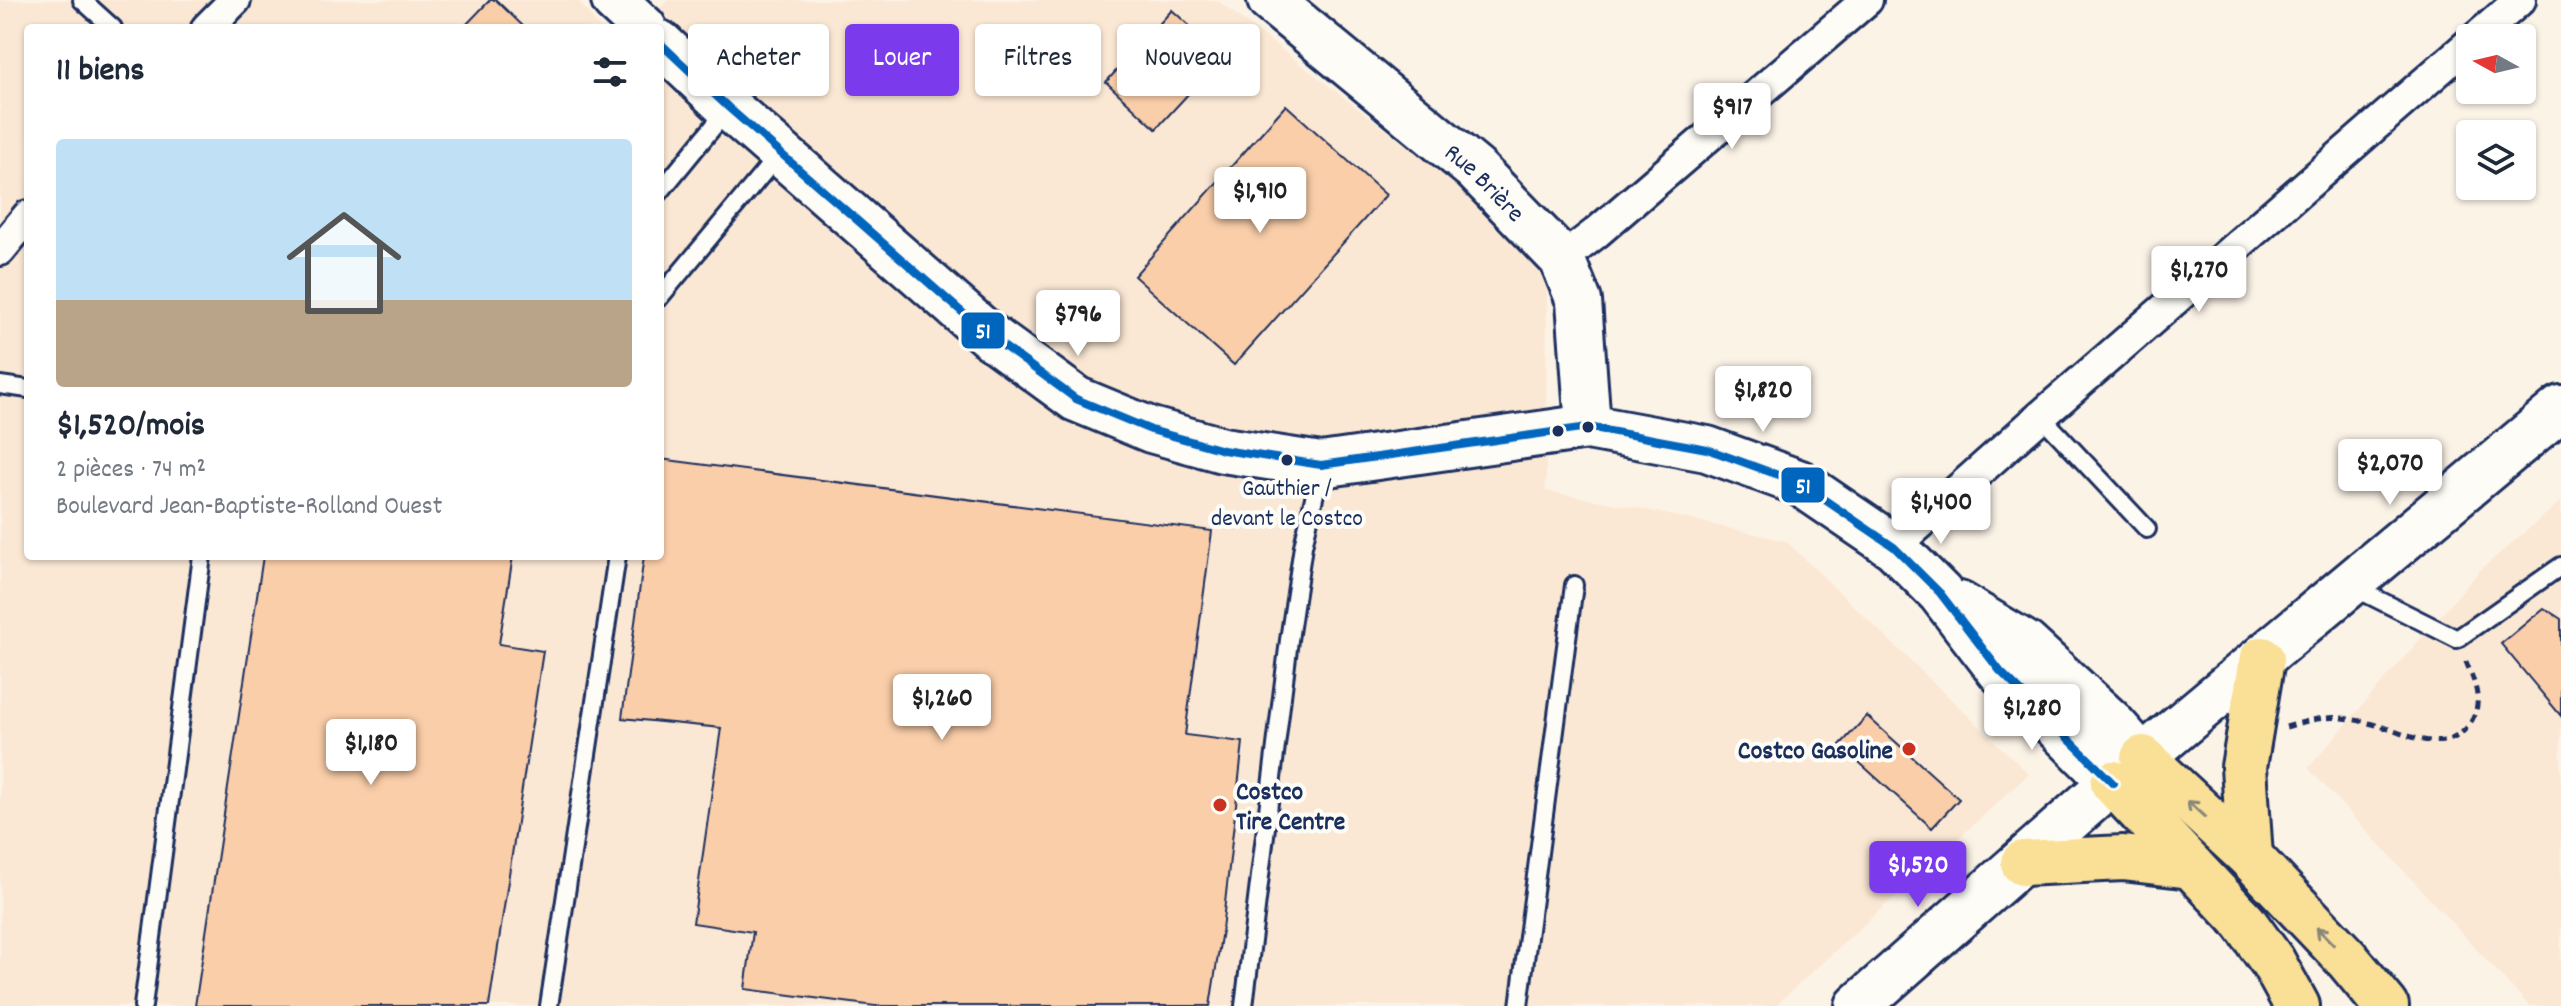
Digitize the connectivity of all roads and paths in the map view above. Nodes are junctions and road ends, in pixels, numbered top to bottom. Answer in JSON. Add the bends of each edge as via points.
{"nodes":[{"id":1,"x":82,"y":0,"type":"edge"},
{"id":2,"x":235,"y":0,"type":"edge"},
{"id":3,"x":614,"y":0,"type":"edge"},
{"id":4,"x":1270,"y":0,"type":"edge"},
{"id":5,"x":1867,"y":0,"type":"edge"},
{"id":6,"x":2520,"y":0,"type":"edge"},
{"id":7,"x":109,"y":24,"type":"edge"},
{"id":8,"x":211,"y":24,"type":"edge"},
{"id":9,"x":640,"y":24,"type":"edge"},
{"id":10,"x":2492,"y":24,"type":"edge"},
{"id":11,"x":664,"y":47,"type":"edge"},
{"id":12,"x":2456,"y":55,"type":"edge"},
{"id":13,"x":729,"y":108,"type":"junction"},
{"id":14,"x":781,"y":152,"type":"junction"},
{"id":15,"x":664,"y":187,"type":"edge"},
{"id":16,"x":24,"y":221,"type":"edge"},
{"id":17,"x":0,"y":250,"type":"edge"},
{"id":18,"x":1562,"y":259,"type":"junction"},
{"id":19,"x":664,"y":292,"type":"edge"},
{"id":20,"x":0,"y":385,"type":"edge"},
{"id":21,"x":24,"y":388,"type":"edge"},
{"id":22,"x":2561,"y":408,"type":"edge"},
{"id":23,"x":2041,"y":416,"type":"junction"},
{"id":24,"x":1588,"y":427,"type":"junction"},
{"id":25,"x":1321,"y":465,"type":"junction"},
{"id":26,"x":2147,"y":529,"type":"dead end"},
{"id":27,"x":1894,"y":547,"type":"junction"},
{"id":28,"x":201,"y":560,"type":"edge"},
{"id":29,"x":616,"y":560,"type":"edge"},
{"id":30,"x":2561,"y":566,"type":"edge"},
{"id":31,"x":1574,"y":585,"type":"dead end"},
{"id":32,"x":2350,"y":585,"type":"junction"},
{"id":33,"x":2457,"y":639,"type":"junction"},
{"id":34,"x":2262,"y":659,"type":"junction"},
{"id":35,"x":2284,"y":728,"type":"dead end"},
{"id":36,"x":2128,"y":771,"type":"junction"},
{"id":37,"x":2250,"y":857,"type":"junction"},
{"id":38,"x":2023,"y":863,"type":"junction"},
{"id":39,"x":2191,"y":866,"type":"junction"},
{"id":40,"x":143,"y":1006,"type":"edge"},
{"id":41,"x":549,"y":1006,"type":"edge"},
{"id":42,"x":1244,"y":1006,"type":"edge"},
{"id":43,"x":1519,"y":1006,"type":"edge"},
{"id":44,"x":1858,"y":1006,"type":"edge"},
{"id":45,"x":2297,"y":1006,"type":"edge"},
{"id":46,"x":2386,"y":1006,"type":"edge"}],
"edges":[{"from":1,"to":7,"type":"lane"},
{"from":2,"to":8,"type":"street"},
{"from":3,"to":9,"type":"street"},
{"from":4,"to":18,"type":"street","name":"Rue Brière","via":[[1475,169]]},
{"from":5,"to":18,"type":"street"},
{"from":6,"to":10,"type":"street"},
{"from":11,"to":13,"type":"street"},
{"from":12,"to":23,"type":"street"},
{"from":13,"to":14,"type":"street"},
{"from":13,"to":15,"type":"lane"},
{"from":14,"to":19,"type":"lane"},
{"from":14,"to":25,"type":"street","via":[[987,334],[1076,399],[1151,430],[1223,450]]},
{"from":16,"to":17,"type":"street"},
{"from":18,"to":24,"type":"street","name":"Rue Brière","via":[[1579,301]]},
{"from":20,"to":21,"type":"lane"},
{"from":22,"to":32,"type":"street"},
{"from":23,"to":26,"type":"lane"},
{"from":23,"to":27,"type":"street"},
{"from":24,"to":25,"type":"street"},
{"from":24,"to":27,"type":"street","via":[[1707,449],[1800,483]]},
{"from":25,"to":42,"type":"lane","via":[[1289,640]]},
{"from":27,"to":36,"type":"street","via":[[1940,593],[2000,671]]},
{"from":28,"to":40,"type":"lane"},
{"from":29,"to":41,"type":"lane"},
{"from":30,"to":33,"type":"lane"},
{"from":31,"to":43,"type":"lane"},
{"from":32,"to":33,"type":"lane"},
{"from":32,"to":34,"type":"street"},
{"from":33,"to":35,"type":"path","via":[[2479,695],[2477,712],[2458,736],[2440,743],[2338,717]]},
{"from":34,"to":36,"type":"street"},
{"from":34,"to":37,"type":"highway","via":[[2244,767]]},
{"from":37,"to":36,"type":"highway","one_way":true},
{"from":36,"to":38,"type":"street"},
{"from":36,"to":39,"type":"highway"},
{"from":46,"to":37,"type":"highway","one_way":true},
{"from":38,"to":39,"type":"highway","via":[[2136,858]]},
{"from":38,"to":44,"type":"street"},
{"from":39,"to":45,"type":"highway","via":[[2252,932]]}]}
